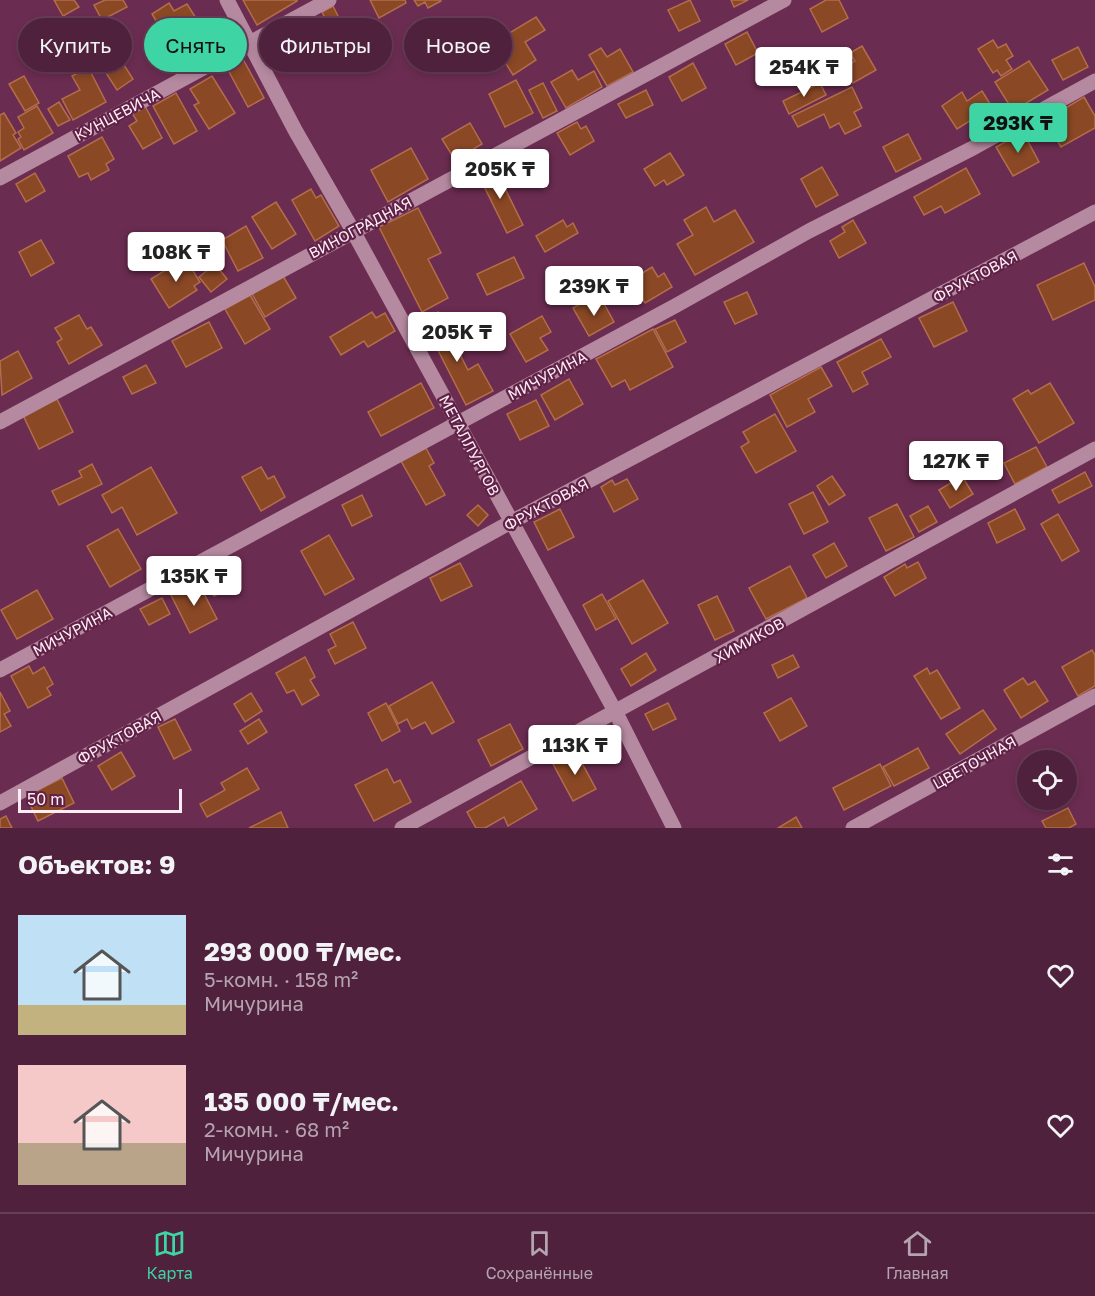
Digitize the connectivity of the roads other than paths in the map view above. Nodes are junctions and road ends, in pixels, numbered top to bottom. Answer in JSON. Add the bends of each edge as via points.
{"nodes":[{"id":1,"x":227,"y":0,"type":"edge"},
{"id":2,"x":329,"y":0,"type":"edge"},
{"id":3,"x":784,"y":0,"type":"edge"},
{"id":4,"x":250,"y":42,"type":"junction"},
{"id":5,"x":1095,"y":81,"type":"edge"},
{"id":6,"x":0,"y":178,"type":"edge"},
{"id":7,"x":1095,"y":212,"type":"edge"},
{"id":8,"x":353,"y":231,"type":"junction"},
{"id":9,"x":0,"y":422,"type":"edge"},
{"id":10,"x":458,"y":423,"type":"junction"},
{"id":11,"x":1095,"y":449,"type":"edge"},
{"id":12,"x":511,"y":522,"type":"junction"},
{"id":13,"x":0,"y":670,"type":"edge"},
{"id":14,"x":1095,"y":696,"type":"edge"},
{"id":15,"x":616,"y":713,"type":"junction"},
{"id":16,"x":0,"y":802,"type":"edge"},
{"id":17,"x":402,"y":828,"type":"edge"},
{"id":18,"x":674,"y":828,"type":"edge"},
{"id":19,"x":853,"y":828,"type":"edge"}],
"edges":[{"from":1,"to":4,"type":"street","name":"МЕТАЛЛУРГОВ"},
{"from":2,"to":4,"type":"street","name":"КУНЦЕВИЧА"},
{"from":3,"to":8,"type":"street","name":"ВИНОГРАДНАЯ"},
{"from":4,"to":6,"type":"street","name":"КУНЦЕВИЧА"},
{"from":4,"to":8,"type":"street","name":"МЕТАЛЛУРГОВ"},
{"from":5,"to":10,"type":"street","name":"МИЧУРИНА","via":[[809,231]]},
{"from":7,"to":12,"type":"street","name":"ФРУКТОВАЯ"},
{"from":8,"to":9,"type":"street","name":"ВИНОГРАДНАЯ"},
{"from":8,"to":10,"type":"street","name":"МЕТАЛЛУРГОВ"},
{"from":10,"to":12,"type":"street","name":"МЕТАЛЛУРГОВ"},
{"from":10,"to":13,"type":"street","name":"МИЧУРИНА"},
{"from":11,"to":15,"type":"street","name":"ХИМИКОВ"},
{"from":12,"to":15,"type":"street","name":"МЕТАЛЛУРГОВ"},
{"from":12,"to":16,"type":"street","name":"ФРУКТОВАЯ"},
{"from":14,"to":19,"type":"street","name":"ЦВЕТОЧНАЯ"},
{"from":15,"to":17,"type":"street","name":"ХИМИКОВ"},
{"from":15,"to":18,"type":"street","name":"МЕТАЛЛУРГОВ"}]}
